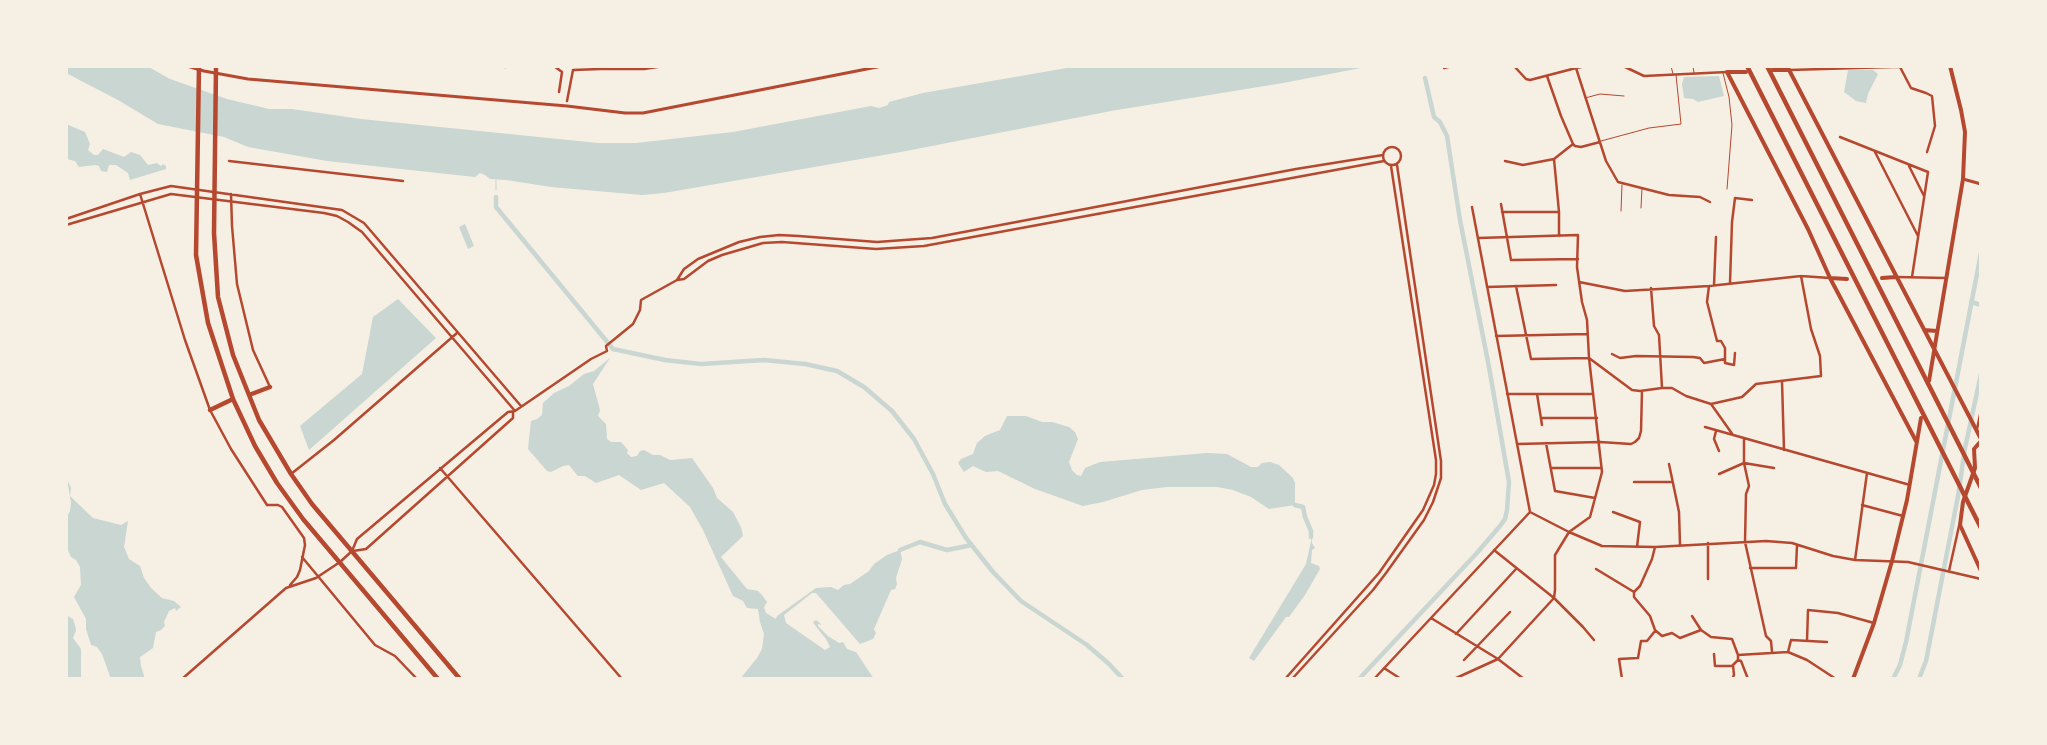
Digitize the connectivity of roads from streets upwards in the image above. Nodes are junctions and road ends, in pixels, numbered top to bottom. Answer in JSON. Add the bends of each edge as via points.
{"nodes":[{"id":1,"x":187,"y":66,"type":"edge"},
{"id":2,"x":199,"y":66,"type":"edge"},
{"id":3,"x":216,"y":66,"type":"edge"},
{"id":4,"x":554,"y":66,"type":"edge"},
{"id":5,"x":664,"y":66,"type":"edge"},
{"id":6,"x":882,"y":66,"type":"edge"},
{"id":7,"x":1444,"y":66,"type":"edge"},
{"id":8,"x":1452,"y":66,"type":"edge"},
{"id":9,"x":1514,"y":66,"type":"edge"},
{"id":10,"x":1586,"y":66,"type":"edge"},
{"id":11,"x":1623,"y":66,"type":"edge"},
{"id":12,"x":1927,"y":66,"type":"edge"},
{"id":13,"x":1950,"y":66,"type":"edge"},
{"id":14,"x":1848,"y":67,"type":"edge"},
{"id":15,"x":1895,"y":67,"type":"edge"},
{"id":16,"x":1900,"y":67,"type":"edge"},
{"id":17,"x":601,"y":68,"type":"edge"},
{"id":18,"x":643,"y":68,"type":"edge"},
{"id":19,"x":1576,"y":68,"type":"junction"},
{"id":20,"x":1769,"y":68,"type":"edge"},
{"id":21,"x":1788,"y":68,"type":"edge"},
{"id":22,"x":1746,"y":69,"type":"edge"},
{"id":23,"x":1725,"y":72,"type":"junction"},
{"id":24,"x":1547,"y":76,"type":"junction"},
{"id":25,"x":559,"y":92,"type":"dead end"},
{"id":26,"x":567,"y":101,"type":"dead end"},
{"id":27,"x":1840,"y":136,"type":"dead end"},
{"id":28,"x":1600,"y":142,"type":"junction"},
{"id":29,"x":1573,"y":144,"type":"junction"},
{"id":30,"x":1875,"y":151,"type":"junction"},
{"id":31,"x":1927,"y":152,"type":"dead end"},
{"id":32,"x":1383,"y":154,"type":"junction"},
{"id":33,"x":1554,"y":159,"type":"junction"},
{"id":34,"x":229,"y":161,"type":"dead end"},
{"id":35,"x":1384,"y":161,"type":"junction"},
{"id":36,"x":1505,"y":161,"type":"dead end"},
{"id":37,"x":1908,"y":164,"type":"junction"},
{"id":38,"x":1396,"y":165,"type":"junction"},
{"id":39,"x":1391,"y":166,"type":"junction"},
{"id":40,"x":1963,"y":179,"type":"junction"},
{"id":41,"x":403,"y":181,"type":"dead end"},
{"id":42,"x":1226,"y":182,"type":"junction"},
{"id":43,"x":1981,"y":184,"type":"edge"},
{"id":44,"x":1227,"y":190,"type":"junction"},
{"id":45,"x":140,"y":194,"type":"junction"},
{"id":46,"x":231,"y":194,"type":"junction"},
{"id":47,"x":1924,"y":196,"type":"junction"},
{"id":48,"x":1752,"y":200,"type":"dead end"},
{"id":49,"x":143,"y":202,"type":"junction"},
{"id":50,"x":231,"y":202,"type":"junction"},
{"id":51,"x":1710,"y":202,"type":"dead end"},
{"id":52,"x":1501,"y":204,"type":"dead end"},
{"id":53,"x":325,"y":207,"type":"junction"},
{"id":54,"x":1472,"y":207,"type":"dead end"},
{"id":55,"x":1078,"y":211,"type":"junction"},
{"id":56,"x":1502,"y":212,"type":"junction"},
{"id":57,"x":1559,"y":212,"type":"junction"},
{"id":58,"x":324,"y":213,"type":"junction"},
{"id":59,"x":1079,"y":218,"type":"junction"},
{"id":60,"x":66,"y":219,"type":"edge"},
{"id":61,"x":66,"y":224,"type":"edge"},
{"id":62,"x":1560,"y":236,"type":"junction"},
{"id":63,"x":1918,"y":236,"type":"junction"},
{"id":64,"x":1507,"y":237,"type":"junction"},
{"id":65,"x":1716,"y":237,"type":"dead end"},
{"id":66,"x":1478,"y":238,"type":"junction"},
{"id":67,"x":898,"y":241,"type":"junction"},
{"id":68,"x":898,"y":249,"type":"junction"},
{"id":69,"x":702,"y":257,"type":"junction"},
{"id":70,"x":1578,"y":260,"type":"junction"},
{"id":71,"x":706,"y":262,"type":"junction"},
{"id":72,"x":1802,"y":276,"type":"junction"},
{"id":73,"x":1896,"y":277,"type":"junction"},
{"id":74,"x":1912,"y":277,"type":"junction"},
{"id":75,"x":1830,"y":278,"type":"junction"},
{"id":76,"x":1882,"y":278,"type":"dead end"},
{"id":77,"x":1947,"y":278,"type":"junction"},
{"id":78,"x":1847,"y":279,"type":"dead end"},
{"id":79,"x":677,"y":280,"type":"junction"},
{"id":80,"x":1579,"y":282,"type":"junction"},
{"id":81,"x":415,"y":283,"type":"junction"},
{"id":82,"x":1730,"y":284,"type":"junction"},
{"id":83,"x":1556,"y":285,"type":"dead end"},
{"id":84,"x":1714,"y":285,"type":"junction"},
{"id":85,"x":1516,"y":286,"type":"junction"},
{"id":86,"x":1709,"y":286,"type":"junction"},
{"id":87,"x":410,"y":287,"type":"junction"},
{"id":88,"x":1487,"y":287,"type":"junction"},
{"id":89,"x":1651,"y":288,"type":"junction"},
{"id":90,"x":1417,"y":302,"type":"junction"},
{"id":91,"x":1412,"y":303,"type":"junction"},
{"id":92,"x":1924,"y":330,"type":"junction"},
{"id":93,"x":1938,"y":331,"type":"junction"},
{"id":94,"x":457,"y":333,"type":"junction"},
{"id":95,"x":1588,"y":334,"type":"junction"},
{"id":96,"x":1526,"y":335,"type":"junction"},
{"id":97,"x":1496,"y":336,"type":"junction"},
{"id":98,"x":452,"y":337,"type":"junction"},
{"id":99,"x":1934,"y":350,"type":"junction"},
{"id":100,"x":1735,"y":353,"type":"dead end"},
{"id":101,"x":1612,"y":354,"type":"dead end"},
{"id":102,"x":1660,"y":356,"type":"junction"},
{"id":103,"x":1589,"y":358,"type":"junction"},
{"id":104,"x":1726,"y":359,"type":"junction"},
{"id":105,"x":1929,"y":381,"type":"dead end"},
{"id":106,"x":1782,"y":382,"type":"junction"},
{"id":107,"x":270,"y":387,"type":"joint"},
{"id":108,"x":1662,"y":388,"type":"junction"},
{"id":109,"x":1642,"y":391,"type":"junction"},
{"id":110,"x":1507,"y":394,"type":"junction"},
{"id":111,"x":1537,"y":394,"type":"junction"},
{"id":112,"x":1594,"y":394,"type":"junction"},
{"id":113,"x":249,"y":395,"type":"junction"},
{"id":114,"x":233,"y":400,"type":"junction"},
{"id":115,"x":1711,"y":404,"type":"junction"},
{"id":116,"x":520,"y":406,"type":"junction"},
{"id":117,"x":210,"y":410,"type":"junction"},
{"id":118,"x":1981,"y":410,"type":"edge"},
{"id":119,"x":514,"y":412,"type":"junction"},
{"id":120,"x":1541,"y":418,"type":"junction"},
{"id":121,"x":1597,"y":418,"type":"junction"},
{"id":122,"x":1921,"y":418,"type":"dead end"},
{"id":123,"x":1542,"y":425,"type":"dead end"},
{"id":124,"x":1705,"y":427,"type":"dead end"},
{"id":125,"x":1976,"y":429,"type":"junction"},
{"id":126,"x":1716,"y":431,"type":"junction"},
{"id":127,"x":1733,"y":435,"type":"junction"},
{"id":128,"x":1744,"y":439,"type":"junction"},
{"id":129,"x":1916,"y":440,"type":"junction"},
{"id":130,"x":1981,"y":440,"type":"edge"},
{"id":131,"x":1600,"y":442,"type":"junction"},
{"id":132,"x":1546,"y":443,"type":"junction"},
{"id":133,"x":1517,"y":444,"type":"junction"},
{"id":134,"x":1434,"y":446,"type":"junction"},
{"id":135,"x":1439,"y":446,"type":"junction"},
{"id":136,"x":1719,"y":450,"type":"dead end"},
{"id":137,"x":1784,"y":450,"type":"junction"},
{"id":138,"x":1744,"y":463,"type":"junction"},
{"id":139,"x":1669,"y":464,"type":"dead end"},
{"id":140,"x":440,"y":468,"type":"junction"},
{"id":141,"x":1551,"y":468,"type":"junction"},
{"id":142,"x":1602,"y":468,"type":"junction"},
{"id":143,"x":1774,"y":468,"type":"dead end"},
{"id":144,"x":1867,"y":473,"type":"junction"},
{"id":145,"x":291,"y":474,"type":"junction"},
{"id":146,"x":1720,"y":474,"type":"dead end"},
{"id":147,"x":447,"y":476,"type":"junction"},
{"id":148,"x":1634,"y":482,"type":"dead end"},
{"id":149,"x":1672,"y":482,"type":"junction"},
{"id":150,"x":1910,"y":485,"type":"junction"},
{"id":151,"x":1981,"y":488,"type":"edge"},
{"id":152,"x":1595,"y":498,"type":"junction"},
{"id":153,"x":1862,"y":505,"type":"junction"},
{"id":154,"x":1530,"y":512,"type":"junction"},
{"id":155,"x":1613,"y":512,"type":"dead end"},
{"id":156,"x":1903,"y":516,"type":"junction"},
{"id":157,"x":1960,"y":525,"type":"junction"},
{"id":158,"x":1981,"y":528,"type":"edge"},
{"id":159,"x":1568,"y":532,"type":"junction"},
{"id":160,"x":1746,"y":542,"type":"junction"},
{"id":161,"x":1708,"y":543,"type":"junction"},
{"id":162,"x":1680,"y":545,"type":"junction"},
{"id":163,"x":1796,"y":545,"type":"junction"},
{"id":164,"x":1637,"y":547,"type":"junction"},
{"id":165,"x":1655,"y":548,"type":"junction"},
{"id":166,"x":1494,"y":550,"type":"junction"},
{"id":167,"x":352,"y":551,"type":"junction"},
{"id":168,"x":302,"y":557,"type":"junction"},
{"id":169,"x":1855,"y":560,"type":"junction"},
{"id":170,"x":1892,"y":561,"type":"junction"},
{"id":171,"x":340,"y":562,"type":"junction"},
{"id":172,"x":1517,"y":568,"type":"junction"},
{"id":173,"x":1750,"y":568,"type":"junction"},
{"id":174,"x":1381,"y":569,"type":"junction"},
{"id":175,"x":1596,"y":569,"type":"dead end"},
{"id":176,"x":1948,"y":570,"type":"junction"},
{"id":177,"x":1981,"y":571,"type":"edge"},
{"id":178,"x":1386,"y":572,"type":"junction"},
{"id":179,"x":319,"y":577,"type":"junction"},
{"id":180,"x":1981,"y":578,"type":"edge"},
{"id":181,"x":1708,"y":579,"type":"dead end"},
{"id":182,"x":286,"y":588,"type":"junction"},
{"id":183,"x":1634,"y":592,"type":"junction"},
{"id":184,"x":1554,"y":598,"type":"junction"},
{"id":185,"x":1510,"y":612,"type":"dead end"},
{"id":186,"x":1692,"y":616,"type":"dead end"},
{"id":187,"x":1430,"y":618,"type":"junction"},
{"id":188,"x":1874,"y":623,"type":"junction"},
{"id":189,"x":1655,"y":630,"type":"junction"},
{"id":190,"x":1701,"y":630,"type":"junction"},
{"id":191,"x":1456,"y":634,"type":"junction"},
{"id":192,"x":1594,"y":640,"type":"dead end"},
{"id":193,"x":1807,"y":641,"type":"junction"},
{"id":194,"x":1827,"y":642,"type":"dead end"},
{"id":195,"x":1477,"y":646,"type":"junction"},
{"id":196,"x":1310,"y":650,"type":"junction"},
{"id":197,"x":1772,"y":652,"type":"junction"},
{"id":198,"x":1788,"y":652,"type":"junction"},
{"id":199,"x":1315,"y":653,"type":"junction"},
{"id":200,"x":1714,"y":654,"type":"dead end"},
{"id":201,"x":1738,"y":655,"type":"junction"},
{"id":202,"x":1498,"y":659,"type":"junction"},
{"id":203,"x":1464,"y":660,"type":"dead end"},
{"id":204,"x":1738,"y":660,"type":"junction"},
{"id":205,"x":1733,"y":666,"type":"junction"},
{"id":206,"x":1384,"y":668,"type":"junction"},
{"id":207,"x":182,"y":679,"type":"edge"},
{"id":208,"x":417,"y":679,"type":"edge"},
{"id":209,"x":438,"y":679,"type":"edge"},
{"id":210,"x":460,"y":679,"type":"edge"},
{"id":211,"x":622,"y":679,"type":"edge"},
{"id":212,"x":1285,"y":679,"type":"edge"},
{"id":213,"x":1292,"y":679,"type":"edge"},
{"id":214,"x":1374,"y":679,"type":"edge"},
{"id":215,"x":1401,"y":679,"type":"edge"},
{"id":216,"x":1454,"y":679,"type":"edge"},
{"id":217,"x":1524,"y":679,"type":"edge"},
{"id":218,"x":1622,"y":679,"type":"edge"},
{"id":219,"x":1732,"y":679,"type":"edge"},
{"id":220,"x":1748,"y":679,"type":"edge"},
{"id":221,"x":1836,"y":679,"type":"edge"},
{"id":222,"x":1852,"y":679,"type":"edge"}],
"edges":[{"from":1,"to":6,"type":"street","via":[[248,79],[625,113],[643,113]]},
{"from":2,"to":114,"type":"highway","via":[[196,255],[208,323]]},
{"from":3,"to":113,"type":"highway","via":[[214,265],[233,355]]},
{"from":4,"to":25,"type":"street","via":[[562,72]]},
{"from":5,"to":18,"type":"street"},
{"from":7,"to":8,"type":"street"},
{"from":9,"to":24,"type":"street","via":[[1526,79]]},
{"from":10,"to":19,"type":"street"},
{"from":11,"to":23,"type":"street","via":[[1644,76]]},
{"from":12,"to":16,"type":"street"},
{"from":13,"to":40,"type":"main road","via":[[1964,132]]},
{"from":14,"to":15,"type":"street"},
{"from":14,"to":21,"type":"street"},
{"from":15,"to":16,"type":"street"},
{"from":16,"to":31,"type":"street","via":[[1911,88],[1932,96],[1935,126]]},
{"from":17,"to":18,"type":"street"},
{"from":17,"to":26,"type":"street","via":[[573,70]]},
{"from":19,"to":24,"type":"street"},
{"from":19,"to":28,"type":"street"},
{"from":20,"to":21,"type":"main road"},
{"from":20,"to":151,"type":"highway"},
{"from":21,"to":73,"type":"main road"},
{"from":22,"to":23,"type":"main road"},
{"from":22,"to":158,"type":"highway"},
{"from":23,"to":75,"type":"main road","via":[[1808,229]]},
{"from":24,"to":29,"type":"street"},
{"from":27,"to":30,"type":"street"},
{"from":28,"to":29,"type":"street","via":[[1580,146]]},
{"from":28,"to":51,"type":"street","via":[[1610,170],[1622,184],[1669,195],[1700,197]]},
{"from":29,"to":33,"type":"street"},
{"from":30,"to":37,"type":"street"},
{"from":30,"to":63,"type":"street"},
{"from":32,"to":35,"type":"street"},
{"from":32,"to":38,"type":"street","via":[[1389,148],[1398,149],[1401,157]]},
{"from":32,"to":42,"type":"street"},
{"from":33,"to":36,"type":"street","via":[[1523,165]]},
{"from":33,"to":57,"type":"street"},
{"from":34,"to":41,"type":"street"},
{"from":35,"to":39,"type":"street"},
{"from":35,"to":44,"type":"street"},
{"from":37,"to":47,"type":"street"},
{"from":37,"to":47,"type":"street","via":[[1928,172]]},
{"from":38,"to":39,"type":"street"},
{"from":38,"to":90,"type":"street"},
{"from":39,"to":91,"type":"street"},
{"from":40,"to":43,"type":"street"},
{"from":40,"to":77,"type":"main road"},
{"from":42,"to":44,"type":"street"},
{"from":42,"to":55,"type":"street"},
{"from":44,"to":59,"type":"street"},
{"from":45,"to":46,"type":"street","via":[[171,186]]},
{"from":45,"to":49,"type":"street"},
{"from":45,"to":60,"type":"street"},
{"from":46,"to":50,"type":"street"},
{"from":46,"to":53,"type":"street"},
{"from":47,"to":63,"type":"street"},
{"from":48,"to":82,"type":"street","via":[[1735,198]]},
{"from":49,"to":50,"type":"street","via":[[171,194]]},
{"from":49,"to":61,"type":"street"},
{"from":49,"to":117,"type":"street"},
{"from":50,"to":58,"type":"street"},
{"from":50,"to":107,"type":"street","via":[[237,284],[254,350]]},
{"from":52,"to":56,"type":"street"},
{"from":53,"to":58,"type":"street"},
{"from":53,"to":81,"type":"street","via":[[342,210],[364,223]]},
{"from":54,"to":66,"type":"street"},
{"from":55,"to":59,"type":"street"},
{"from":55,"to":67,"type":"street","via":[[932,238]]},
{"from":56,"to":57,"type":"street"},
{"from":56,"to":64,"type":"street"},
{"from":57,"to":62,"type":"street"},
{"from":58,"to":87,"type":"street","via":[[355,226]]},
{"from":59,"to":68,"type":"street"},
{"from":62,"to":64,"type":"street"},
{"from":62,"to":70,"type":"street","via":[[1578,235]]},
{"from":63,"to":74,"type":"street"},
{"from":64,"to":66,"type":"street"},
{"from":64,"to":70,"type":"street","via":[[1512,260]]},
{"from":65,"to":84,"type":"street"},
{"from":66,"to":88,"type":"street"},
{"from":67,"to":68,"type":"street"},
{"from":67,"to":69,"type":"street","via":[[779,235],[739,242]]},
{"from":68,"to":71,"type":"street","via":[[802,242],[763,243]]},
{"from":69,"to":71,"type":"street"},
{"from":69,"to":79,"type":"street","via":[[684,269]]},
{"from":70,"to":80,"type":"street"},
{"from":71,"to":79,"type":"street","via":[[684,279]]},
{"from":72,"to":75,"type":"street"},
{"from":72,"to":82,"type":"street"},
{"from":72,"to":106,"type":"street","via":[[1810,329],[1820,356],[1821,376]]},
{"from":73,"to":74,"type":"street"},
{"from":73,"to":76,"type":"main road"},
{"from":73,"to":92,"type":"main road"},
{"from":74,"to":77,"type":"street"},
{"from":75,"to":78,"type":"main road"},
{"from":75,"to":129,"type":"main road"},
{"from":77,"to":93,"type":"main road"},
{"from":79,"to":116,"type":"street","via":[[642,300],[633,324],[606,346],[606,351]]},
{"from":80,"to":89,"type":"street","via":[[1625,291]]},
{"from":80,"to":95,"type":"street"},
{"from":81,"to":87,"type":"street"},
{"from":81,"to":94,"type":"street"},
{"from":82,"to":84,"type":"street"},
{"from":83,"to":85,"type":"street"},
{"from":84,"to":86,"type":"street"},
{"from":85,"to":88,"type":"street"},
{"from":85,"to":96,"type":"street"},
{"from":86,"to":89,"type":"street"},
{"from":86,"to":104,"type":"street","via":[[1707,302],[1717,341],[1726,348]]},
{"from":87,"to":98,"type":"street"},
{"from":88,"to":97,"type":"street"},
{"from":89,"to":102,"type":"street"},
{"from":90,"to":91,"type":"street"},
{"from":90,"to":135,"type":"street"},
{"from":91,"to":134,"type":"street"},
{"from":92,"to":93,"type":"main road"},
{"from":92,"to":99,"type":"main road"},
{"from":93,"to":99,"type":"main road"},
{"from":94,"to":98,"type":"street"},
{"from":94,"to":116,"type":"street"},
{"from":95,"to":96,"type":"street"},
{"from":95,"to":103,"type":"street"},
{"from":96,"to":97,"type":"street"},
{"from":96,"to":103,"type":"street","via":[[1530,359]]},
{"from":97,"to":110,"type":"street"},
{"from":98,"to":119,"type":"street"},
{"from":98,"to":145,"type":"street"},
{"from":99,"to":105,"type":"main road"},
{"from":99,"to":125,"type":"main road"},
{"from":100,"to":104,"type":"street","via":[[1734,365],[1726,363]]},
{"from":101,"to":102,"type":"street","via":[[1620,358]]},
{"from":102,"to":104,"type":"street","via":[[1698,357],[1704,363]]},
{"from":102,"to":108,"type":"street"},
{"from":103,"to":109,"type":"street","via":[[1632,390]]},
{"from":103,"to":112,"type":"street"},
{"from":106,"to":115,"type":"street","via":[[1756,384],[1742,398]]},
{"from":106,"to":137,"type":"street"},
{"from":107,"to":113,"type":"highway"},
{"from":108,"to":109,"type":"street"},
{"from":108,"to":115,"type":"street","via":[[1672,388]]},
{"from":109,"to":131,"type":"street","via":[[1639,438],[1631,444]]},
{"from":110,"to":111,"type":"street"},
{"from":110,"to":133,"type":"street"},
{"from":111,"to":112,"type":"street"},
{"from":111,"to":120,"type":"street"},
{"from":112,"to":121,"type":"street"},
{"from":113,"to":145,"type":"highway","via":[[259,420]]},
{"from":114,"to":117,"type":"highway"},
{"from":114,"to":171,"type":"highway","via":[[277,483]]},
{"from":115,"to":127,"type":"street"},
{"from":116,"to":119,"type":"street"},
{"from":117,"to":168,"type":"street","via":[[230,449],[267,505],[282,507],[304,538]]},
{"from":118,"to":125,"type":"street"},
{"from":119,"to":140,"type":"street","via":[[508,412]]},
{"from":119,"to":147,"type":"street","via":[[513,418]]},
{"from":120,"to":121,"type":"street"},
{"from":120,"to":123,"type":"street"},
{"from":121,"to":131,"type":"street"},
{"from":122,"to":129,"type":"main road"},
{"from":124,"to":126,"type":"street"},
{"from":125,"to":130,"type":"main road"},
{"from":126,"to":127,"type":"street"},
{"from":126,"to":136,"type":"street","via":[[1714,439]]},
{"from":127,"to":128,"type":"street"},
{"from":128,"to":137,"type":"street"},
{"from":128,"to":138,"type":"street"},
{"from":129,"to":150,"type":"main road"},
{"from":130,"to":157,"type":"main road","via":[[1974,449],[1975,468],[1963,502]]},
{"from":131,"to":132,"type":"street"},
{"from":131,"to":142,"type":"street"},
{"from":132,"to":133,"type":"street"},
{"from":132,"to":141,"type":"street"},
{"from":133,"to":154,"type":"street"},
{"from":134,"to":135,"type":"street"},
{"from":134,"to":174,"type":"street","via":[[1434,486],[1423,510]]},
{"from":135,"to":178,"type":"street","via":[[1442,478],[1433,502],[1424,520]]},
{"from":137,"to":144,"type":"street"},
{"from":138,"to":143,"type":"street"},
{"from":138,"to":146,"type":"street"},
{"from":138,"to":160,"type":"street","via":[[1749,486],[1746,494]]},
{"from":139,"to":149,"type":"street"},
{"from":140,"to":147,"type":"street"},
{"from":140,"to":167,"type":"street","via":[[357,539]]},
{"from":141,"to":142,"type":"street"},
{"from":141,"to":152,"type":"street","via":[[1555,491]]},
{"from":142,"to":152,"type":"street"},
{"from":144,"to":150,"type":"street"},
{"from":144,"to":153,"type":"street"},
{"from":145,"to":167,"type":"highway"},
{"from":147,"to":167,"type":"street","via":[[366,549]]},
{"from":147,"to":211,"type":"street"},
{"from":148,"to":149,"type":"street"},
{"from":149,"to":162,"type":"street"},
{"from":150,"to":156,"type":"main road"},
{"from":152,"to":159,"type":"street","via":[[1590,517]]},
{"from":153,"to":156,"type":"street"},
{"from":153,"to":169,"type":"street"},
{"from":154,"to":159,"type":"street"},
{"from":154,"to":166,"type":"street"},
{"from":155,"to":164,"type":"street","via":[[1640,522]]},
{"from":156,"to":170,"type":"main road"},
{"from":157,"to":176,"type":"street"},
{"from":157,"to":177,"type":"main road"},
{"from":159,"to":164,"type":"street","via":[[1602,546]]},
{"from":159,"to":184,"type":"street","via":[[1555,555]]},
{"from":160,"to":161,"type":"street"},
{"from":160,"to":163,"type":"street"},
{"from":160,"to":173,"type":"street"},
{"from":161,"to":162,"type":"street"},
{"from":161,"to":181,"type":"street"},
{"from":162,"to":165,"type":"street"},
{"from":163,"to":169,"type":"street"},
{"from":163,"to":173,"type":"street","via":[[1796,568]]},
{"from":164,"to":165,"type":"street"},
{"from":165,"to":183,"type":"street","via":[[1640,586]]},
{"from":166,"to":172,"type":"street"},
{"from":166,"to":187,"type":"street"},
{"from":167,"to":171,"type":"street"},
{"from":167,"to":210,"type":"highway"},
{"from":168,"to":179,"type":"street"},
{"from":168,"to":182,"type":"street","via":[[297,577]]},
{"from":169,"to":170,"type":"street"},
{"from":170,"to":176,"type":"street"},
{"from":170,"to":188,"type":"main road"},
{"from":171,"to":179,"type":"street"},
{"from":171,"to":209,"type":"highway"},
{"from":172,"to":184,"type":"street"},
{"from":172,"to":191,"type":"street"},
{"from":173,"to":197,"type":"street"},
{"from":174,"to":178,"type":"street"},
{"from":174,"to":196,"type":"street"},
{"from":175,"to":183,"type":"street"},
{"from":176,"to":180,"type":"street"},
{"from":178,"to":199,"type":"street"},
{"from":179,"to":182,"type":"street"},
{"from":179,"to":208,"type":"street","via":[[375,644],[395,656]]},
{"from":182,"to":207,"type":"street"},
{"from":183,"to":189,"type":"street"},
{"from":184,"to":192,"type":"street"},
{"from":184,"to":202,"type":"street"},
{"from":185,"to":195,"type":"street"},
{"from":186,"to":190,"type":"street"},
{"from":187,"to":191,"type":"street"},
{"from":187,"to":206,"type":"street"},
{"from":188,"to":193,"type":"street","via":[[1838,613],[1808,610]]},
{"from":188,"to":222,"type":"main road"},
{"from":189,"to":190,"type":"street","via":[[1662,636],[1672,633],[1680,638]]},
{"from":189,"to":218,"type":"street","via":[[1647,640],[1641,641],[1638,658],[1619,660]]},
{"from":190,"to":201,"type":"street","via":[[1710,637],[1732,639]]},
{"from":191,"to":195,"type":"street"},
{"from":193,"to":194,"type":"street"},
{"from":193,"to":198,"type":"street","via":[[1791,640]]},
{"from":195,"to":202,"type":"street"},
{"from":195,"to":203,"type":"street"},
{"from":196,"to":199,"type":"street"},
{"from":196,"to":212,"type":"street"},
{"from":197,"to":198,"type":"street"},
{"from":197,"to":201,"type":"street"},
{"from":198,"to":221,"type":"street"},
{"from":199,"to":213,"type":"street"},
{"from":200,"to":205,"type":"street","via":[[1715,666]]},
{"from":201,"to":204,"type":"street"},
{"from":202,"to":216,"type":"street"},
{"from":202,"to":217,"type":"street"},
{"from":204,"to":205,"type":"street"},
{"from":204,"to":220,"type":"street"},
{"from":205,"to":219,"type":"street"},
{"from":206,"to":214,"type":"street"},
{"from":206,"to":215,"type":"street"}]}
